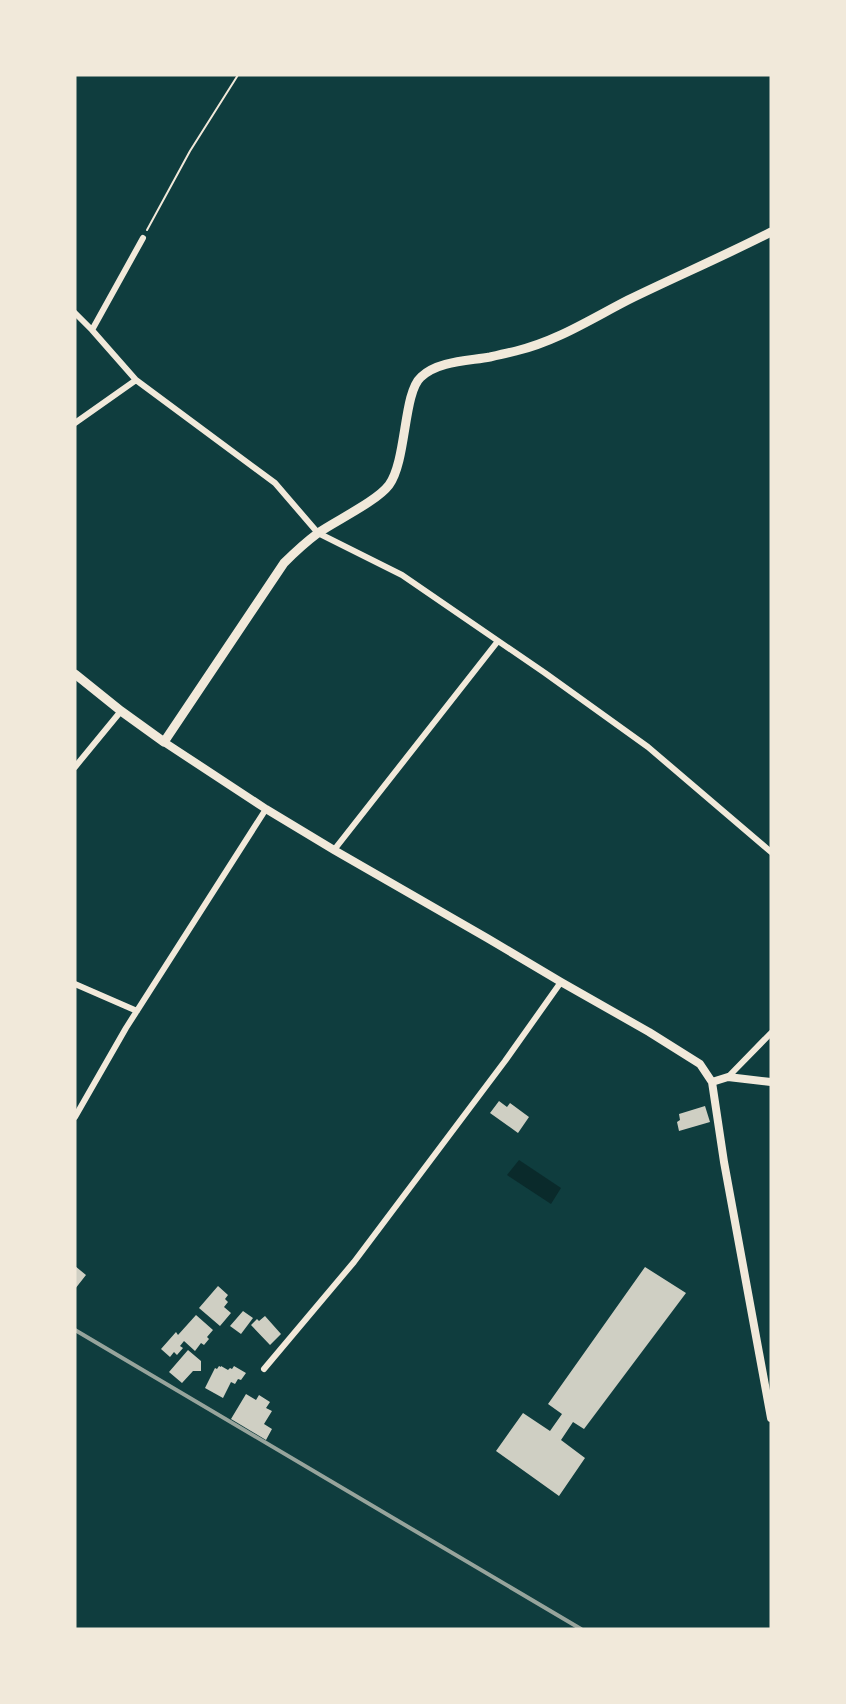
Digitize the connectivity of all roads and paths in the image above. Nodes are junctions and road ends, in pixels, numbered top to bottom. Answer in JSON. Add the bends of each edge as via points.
{"nodes":[{"id":1,"x":238,"y":75,"type":"edge"},
{"id":2,"x":771,"y":232,"type":"edge"},
{"id":3,"x":143,"y":237,"type":"joint"},
{"id":4,"x":75,"y":313,"type":"edge"},
{"id":5,"x":92,"y":330,"type":"junction"},
{"id":6,"x":136,"y":380,"type":"junction"},
{"id":7,"x":75,"y":423,"type":"edge"},
{"id":8,"x":318,"y":533,"type":"junction"},
{"id":9,"x":498,"y":641,"type":"junction"},
{"id":10,"x":75,"y":674,"type":"edge"},
{"id":11,"x":121,"y":711,"type":"junction"},
{"id":12,"x":164,"y":742,"type":"junction"},
{"id":13,"x":75,"y":767,"type":"edge"},
{"id":14,"x":266,"y":809,"type":"junction"},
{"id":15,"x":334,"y":850,"type":"junction"},
{"id":16,"x":771,"y":852,"type":"edge"},
{"id":17,"x":561,"y":982,"type":"junction"},
{"id":18,"x":75,"y":984,"type":"edge"},
{"id":19,"x":137,"y":1011,"type":"junction"},
{"id":20,"x":771,"y":1033,"type":"edge"},
{"id":21,"x":728,"y":1077,"type":"junction"},
{"id":22,"x":712,"y":1082,"type":"junction"},
{"id":23,"x":771,"y":1082,"type":"edge"},
{"id":24,"x":75,"y":1116,"type":"edge"},
{"id":25,"x":264,"y":1369,"type":"dead end"},
{"id":26,"x":771,"y":1418,"type":"edge"}],
"edges":[{"from":1,"to":3,"type":"path"},
{"from":2,"to":8,"type":"main road","via":[[571,331],[531,347],[431,369],[419,378],[413,391],[396,472],[389,485]]},
{"from":3,"to":5,"type":"street"},
{"from":4,"to":5,"type":"street"},
{"from":5,"to":6,"type":"street"},
{"from":6,"to":7,"type":"street"},
{"from":6,"to":8,"type":"street","via":[[275,483]]},
{"from":8,"to":9,"type":"street","via":[[402,575]]},
{"from":8,"to":12,"type":"main road","via":[[284,563]]},
{"from":9,"to":15,"type":"street"},
{"from":9,"to":16,"type":"street","via":[[648,747]]},
{"from":10,"to":11,"type":"main road"},
{"from":11,"to":12,"type":"main road"},
{"from":11,"to":13,"type":"street"},
{"from":12,"to":14,"type":"street"},
{"from":14,"to":15,"type":"street"},
{"from":14,"to":19,"type":"street"},
{"from":15,"to":17,"type":"street"},
{"from":17,"to":22,"type":"street","via":[[700,1064]]},
{"from":17,"to":25,"type":"street","via":[[354,1262]]},
{"from":18,"to":19,"type":"street"},
{"from":19,"to":24,"type":"street"},
{"from":20,"to":21,"type":"street"},
{"from":21,"to":22,"type":"street"},
{"from":21,"to":23,"type":"street"},
{"from":22,"to":26,"type":"street"}]}
